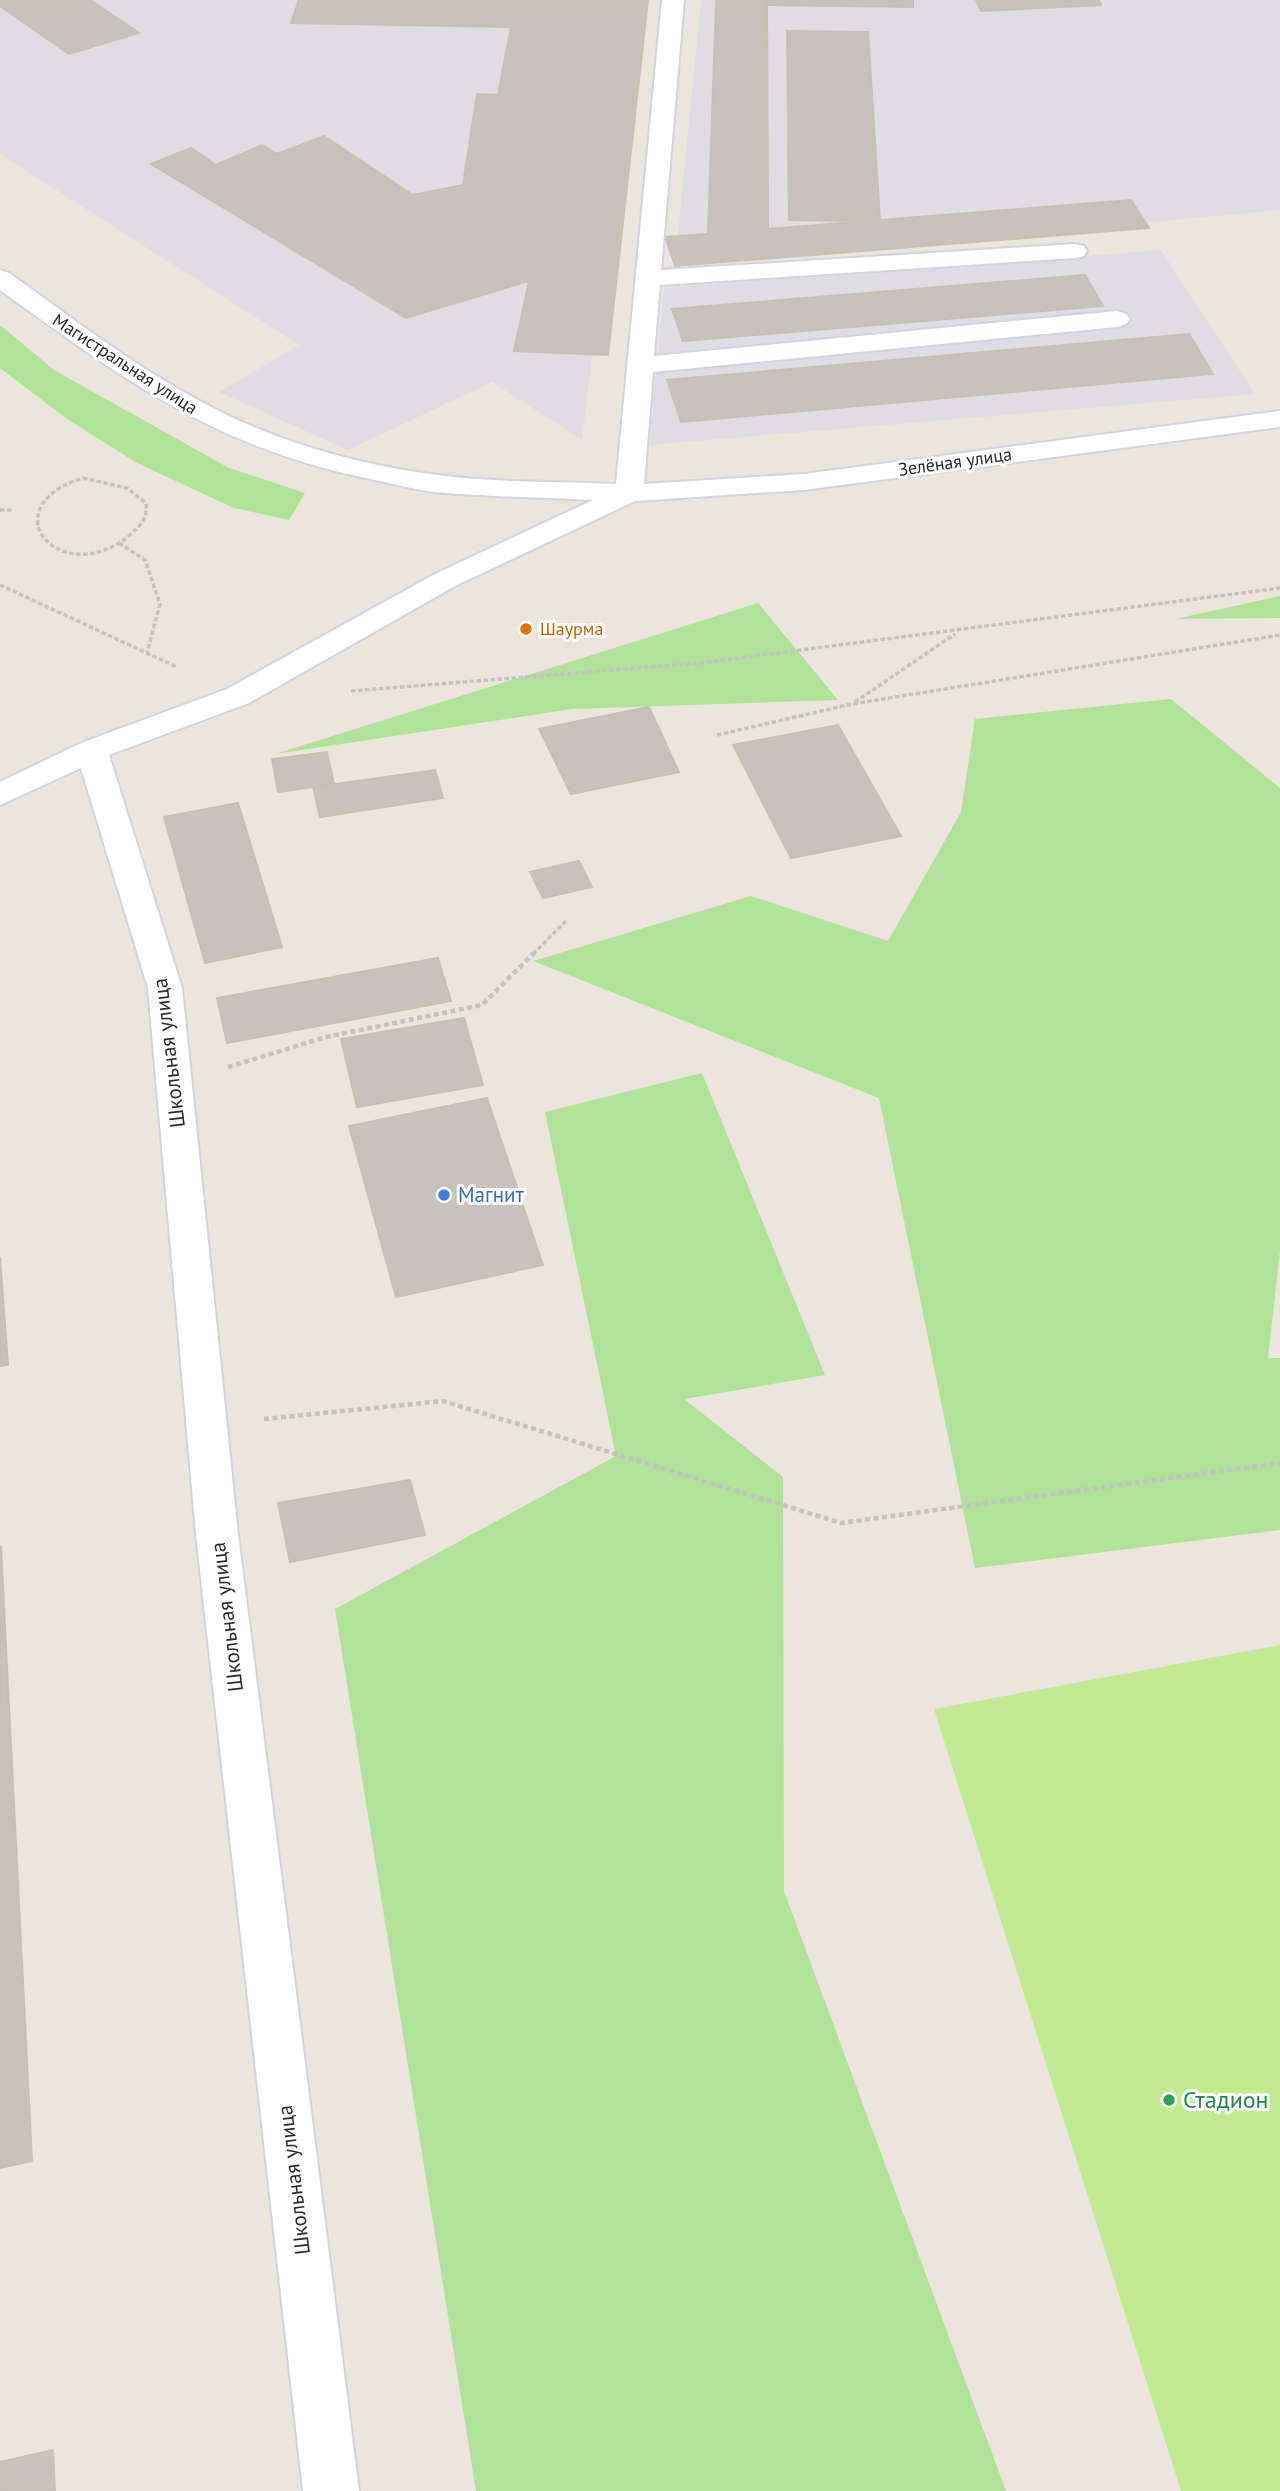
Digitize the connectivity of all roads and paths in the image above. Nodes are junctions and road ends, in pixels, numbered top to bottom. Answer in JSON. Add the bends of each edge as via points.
{"nodes":[{"id":1,"x":673,"y":0,"type":"edge"},
{"id":2,"x":1075,"y":251,"type":"dead end"},
{"id":3,"x":0,"y":278,"type":"edge"},
{"id":4,"x":648,"y":278,"type":"junction"},
{"id":5,"x":1117,"y":319,"type":"dead end"},
{"id":6,"x":641,"y":365,"type":"junction"},
{"id":7,"x":1280,"y":419,"type":"edge"},
{"id":8,"x":49,"y":485,"type":"dead end"},
{"id":9,"x":629,"y":492,"type":"junction"},
{"id":10,"x":18,"y":504,"type":"dead end"},
{"id":11,"x":0,"y":510,"type":"edge"},
{"id":12,"x":13,"y":510,"type":"junction"},
{"id":13,"x":9,"y":522,"type":"dead end"},
{"id":14,"x":119,"y":543,"type":"junction"},
{"id":15,"x":47,"y":552,"type":"dead end"},
{"id":16,"x":0,"y":585,"type":"edge"},
{"id":17,"x":1280,"y":588,"type":"edge"},
{"id":18,"x":957,"y":633,"type":"junction"},
{"id":19,"x":1280,"y":635,"type":"edge"},
{"id":20,"x":147,"y":653,"type":"junction"},
{"id":21,"x":347,"y":691,"type":"dead end"},
{"id":22,"x":238,"y":696,"type":"junction"},
{"id":23,"x":852,"y":705,"type":"junction"},
{"id":24,"x":717,"y":735,"type":"dead end"},
{"id":25,"x":92,"y":750,"type":"junction"},
{"id":26,"x":0,"y":795,"type":"edge"},
{"id":27,"x":567,"y":920,"type":"dead end"},
{"id":28,"x":173,"y":1084,"type":"junction"},
{"id":29,"x":206,"y":1425,"type":"junction"},
{"id":30,"x":1280,"y":1463,"type":"edge"},
{"id":31,"x":331,"y":2491,"type":"edge"}],
"edges":[{"from":1,"to":4,"type":"street"},
{"from":2,"to":4,"type":"street"},
{"from":3,"to":9,"type":"street","name":"Магистральная улица","via":[[125,368],[190,407],[261,440],[326,461],[431,483]]},
{"from":4,"to":6,"type":"street"},
{"from":5,"to":6,"type":"street"},
{"from":6,"to":9,"type":"street"},
{"from":7,"to":9,"type":"street","name":"Зелёная улица","via":[[804,482]]},
{"from":8,"to":14,"type":"path","via":[[83,478],[106,480],[139,494],[146,506],[145,519]]},
{"from":9,"to":22,"type":"street","via":[[445,580]]},
{"from":10,"to":12,"type":"path"},
{"from":11,"to":12,"type":"path"},
{"from":12,"to":13,"type":"path"},
{"from":14,"to":15,"type":"path","via":[[79,554]]},
{"from":14,"to":20,"type":"path","via":[[145,560],[160,604]]},
{"from":16,"to":20,"type":"path"},
{"from":17,"to":18,"type":"path"},
{"from":18,"to":21,"type":"path","via":[[843,649]]},
{"from":18,"to":23,"type":"path"},
{"from":19,"to":23,"type":"path"},
{"from":20,"to":22,"type":"path"},
{"from":22,"to":25,"type":"street"},
{"from":23,"to":24,"type":"path"},
{"from":25,"to":26,"type":"street"},
{"from":25,"to":28,"type":"street","name":"Школьная улица","via":[[165,988]]},
{"from":27,"to":28,"type":"path","via":[[482,1004],[326,1037]]},
{"from":28,"to":29,"type":"street","name":"Школьная улица"},
{"from":29,"to":30,"type":"path","via":[[443,1401],[841,1523]]},
{"from":29,"to":31,"type":"street","name":"Школьная улица"}]}
